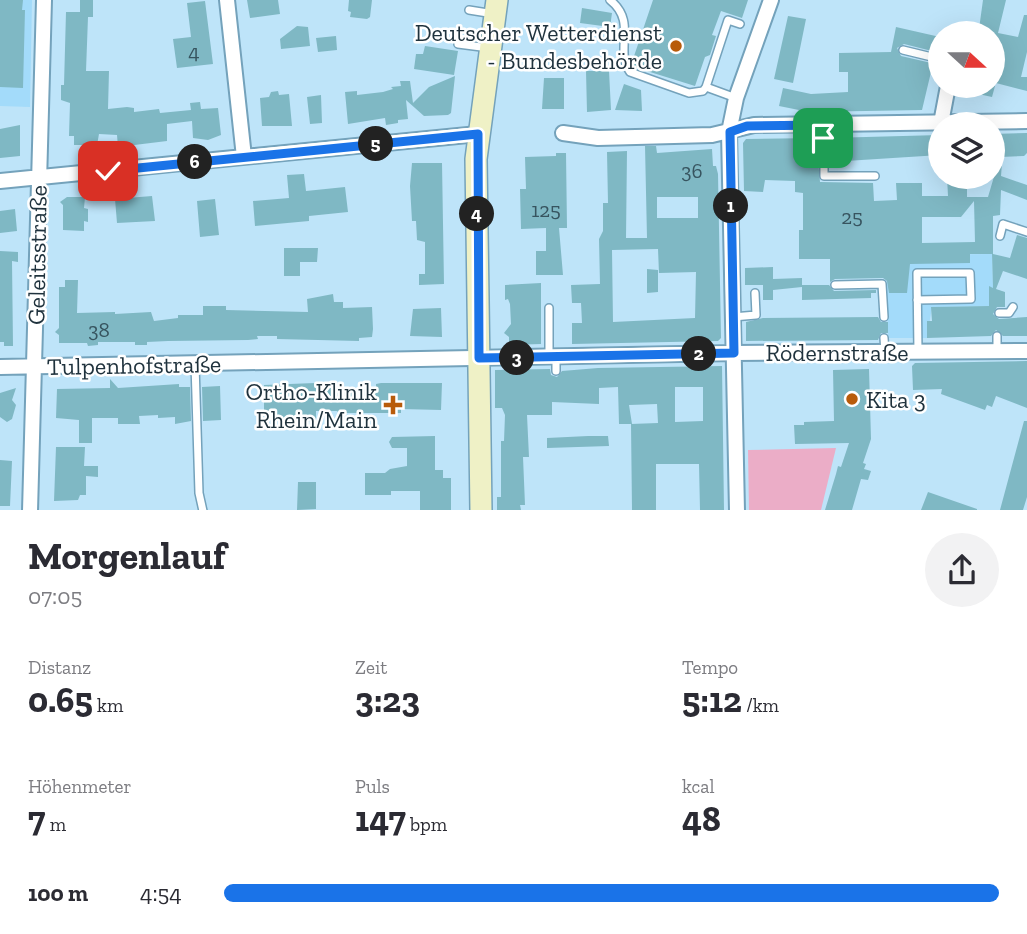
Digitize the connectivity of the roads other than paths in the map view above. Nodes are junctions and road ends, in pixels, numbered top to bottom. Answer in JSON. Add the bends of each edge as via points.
{"nodes":[{"id":1,"x":44,"y":0,"type":"edge"},
{"id":2,"x":227,"y":0,"type":"edge"},
{"id":3,"x":610,"y":0,"type":"edge"},
{"id":4,"x":771,"y":0,"type":"edge"},
{"id":5,"x":496,"y":7,"type":"edge"},
{"id":6,"x":469,"y":10,"type":"dead end"},
{"id":7,"x":740,"y":24,"type":"dead end"},
{"id":8,"x":458,"y":44,"type":"dead end"},
{"id":9,"x":490,"y":48,"type":"junction"},
{"id":10,"x":903,"y":50,"type":"dead end"},
{"id":11,"x":928,"y":56,"type":"edge"},
{"id":12,"x":706,"y":87,"type":"junction"},
{"id":13,"x":736,"y":98,"type":"junction"},
{"id":14,"x":1027,"y":121,"type":"edge"},
{"id":15,"x":1005,"y":122,"type":"edge"},
{"id":16,"x":928,"y":124,"type":"edge"},
{"id":17,"x":730,"y":132,"type":"junction"},
{"id":18,"x":563,"y":133,"type":"dead end"},
{"id":19,"x":478,"y":134,"type":"junction"},
{"id":20,"x":244,"y":157,"type":"junction"},
{"id":21,"x":824,"y":159,"type":"dead end"},
{"id":22,"x":874,"y":176,"type":"dead end"},
{"id":23,"x":38,"y":177,"type":"junction"},
{"id":24,"x":0,"y":181,"type":"edge"},
{"id":25,"x":1027,"y":232,"type":"edge"},
{"id":26,"x":1000,"y":236,"type":"dead end"},
{"id":27,"x":835,"y":285,"type":"dead end"},
{"id":28,"x":755,"y":293,"type":"dead end"},
{"id":29,"x":917,"y":300,"type":"junction"},
{"id":30,"x":1013,"y":307,"type":"dead end"},
{"id":31,"x":549,"y":308,"type":"dead end"},
{"id":32,"x":999,"y":313,"type":"dead end"},
{"id":33,"x":733,"y":317,"type":"junction"},
{"id":34,"x":884,"y":317,"type":"dead end"},
{"id":35,"x":1027,"y":351,"type":"edge"},
{"id":36,"x":918,"y":352,"type":"junction"},
{"id":37,"x":734,"y":353,"type":"junction"},
{"id":38,"x":479,"y":358,"type":"junction"},
{"id":39,"x":554,"y":361,"type":"junction"},
{"id":40,"x":195,"y":364,"type":"junction"},
{"id":41,"x":0,"y":367,"type":"edge"},
{"id":42,"x":34,"y":367,"type":"junction"},
{"id":43,"x":30,"y":510,"type":"edge"},
{"id":44,"x":203,"y":510,"type":"edge"},
{"id":45,"x":481,"y":510,"type":"edge"},
{"id":46,"x":737,"y":510,"type":"edge"}],
"edges":[{"from":1,"to":23,"type":"street","name":"Geleitsstraße"},
{"from":2,"to":20,"type":"street"},
{"from":3,"to":12,"type":"lane","via":[[625,20],[626,64],[631,72],[688,93]]},
{"from":4,"to":13,"type":"street"},
{"from":5,"to":6,"type":"lane"},
{"from":5,"to":9,"type":"main road"},
{"from":7,"to":12,"type":"lane","via":[[729,20]]},
{"from":8,"to":9,"type":"lane"},
{"from":9,"to":19,"type":"main road"},
{"from":10,"to":11,"type":"lane"},
{"from":12,"to":13,"type":"lane"},
{"from":13,"to":17,"type":"street"},
{"from":14,"to":15,"type":"street"},
{"from":16,"to":17,"type":"street","via":[[823,131],[747,126]]},
{"from":17,"to":18,"type":"street","via":[[598,138]]},
{"from":17,"to":33,"type":"street"},
{"from":19,"to":20,"type":"street"},
{"from":19,"to":38,"type":"main road"},
{"from":20,"to":23,"type":"street"},
{"from":21,"to":22,"type":"lane","via":[[824,176]]},
{"from":23,"to":24,"type":"street"},
{"from":23,"to":42,"type":"street","name":"Geleitsstraße"},
{"from":25,"to":26,"type":"lane","via":[[1003,224]]},
{"from":27,"to":34,"type":"lane","via":[[882,284]]},
{"from":28,"to":33,"type":"lane","via":[[756,315]]},
{"from":29,"to":29,"type":"lane","via":[[917,273],[970,272],[971,299]]},
{"from":29,"to":36,"type":"lane"},
{"from":30,"to":32,"type":"lane","via":[[1009,313]]},
{"from":31,"to":39,"type":"lane"},
{"from":33,"to":37,"type":"street"},
{"from":35,"to":36,"type":"street","name":"Rödernstraße","via":[[997,344]]},
{"from":36,"to":37,"type":"street","name":"Rödernstraße","via":[[885,345]]},
{"from":37,"to":39,"type":"street","name":"Rödernstraße"},
{"from":37,"to":46,"type":"street"},
{"from":38,"to":39,"type":"street","name":"Rödernstraße"},
{"from":38,"to":40,"type":"street","name":"Tulpenhofstraße"},
{"from":38,"to":45,"type":"main road"},
{"from":40,"to":42,"type":"street","name":"Tulpenhofstraße"},
{"from":40,"to":44,"type":"lane"},
{"from":41,"to":42,"type":"street","name":"Tulpenhofstraße"},
{"from":42,"to":43,"type":"street","name":"Geleitsstraße"}]}
